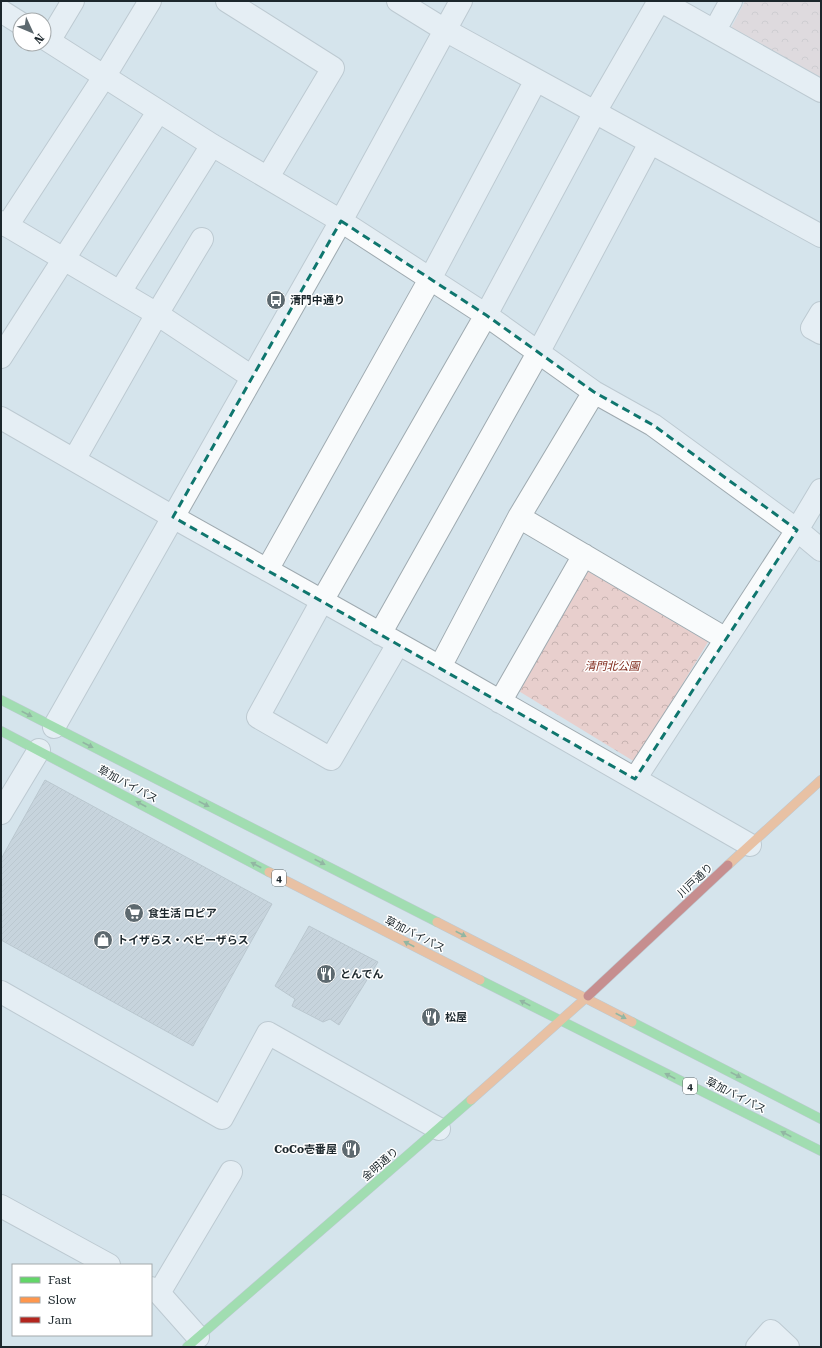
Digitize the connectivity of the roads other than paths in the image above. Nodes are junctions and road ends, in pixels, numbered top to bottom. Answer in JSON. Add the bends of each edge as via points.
{"nodes":[{"id":1,"x":73,"y":1,"type":"edge"},
{"id":2,"x":150,"y":1,"type":"edge"},
{"id":3,"x":227,"y":1,"type":"edge"},
{"id":4,"x":398,"y":1,"type":"edge"},
{"id":5,"x":461,"y":1,"type":"edge"},
{"id":6,"x":660,"y":1,"type":"edge"},
{"id":7,"x":731,"y":1,"type":"edge"},
{"id":8,"x":1,"y":11,"type":"edge"},
{"id":9,"x":12,"y":18,"type":"edge"},
{"id":10,"x":445,"y":30,"type":"junction"},
{"id":11,"x":715,"y":30,"type":"junction"},
{"id":12,"x":52,"y":31,"type":"edge"},
{"id":13,"x":52,"y":44,"type":"edge"},
{"id":14,"x":104,"y":77,"type":"junction"},
{"id":15,"x":536,"y":80,"type":"junction"},
{"id":16,"x":821,"y":91,"type":"edge"},
{"id":17,"x":158,"y":112,"type":"junction"},
{"id":18,"x":595,"y":112,"type":"junction"},
{"id":19,"x":650,"y":143,"type":"junction"},
{"id":20,"x":212,"y":145,"type":"junction"},
{"id":21,"x":268,"y":177,"type":"junction"},
{"id":22,"x":341,"y":221,"type":"junction"},
{"id":23,"x":4,"y":224,"type":"edge"},
{"id":24,"x":821,"y":236,"type":"edge"},
{"id":25,"x":202,"y":239,"type":"dead end"},
{"id":26,"x":63,"y":259,"type":"junction"},
{"id":27,"x":430,"y":279,"type":"junction"},
{"id":28,"x":120,"y":292,"type":"junction"},
{"id":29,"x":821,"y":313,"type":"edge"},
{"id":30,"x":157,"y":314,"type":"junction"},
{"id":31,"x":486,"y":315,"type":"junction"},
{"id":32,"x":821,"y":333,"type":"edge"},
{"id":33,"x":538,"y":353,"type":"junction"},
{"id":34,"x":1,"y":357,"type":"edge"},
{"id":35,"x":252,"y":377,"type":"junction"},
{"id":36,"x":594,"y":392,"type":"junction"},
{"id":37,"x":1,"y":418,"type":"edge"},
{"id":38,"x":74,"y":460,"type":"junction"},
{"id":39,"x":821,"y":490,"type":"edge"},
{"id":40,"x":519,"y":516,"type":"junction"},
{"id":41,"x":173,"y":517,"type":"junction"},
{"id":42,"x":797,"y":530,"type":"junction"},
{"id":43,"x":821,"y":550,"type":"edge"},
{"id":44,"x":584,"y":555,"type":"junction"},
{"id":45,"x":267,"y":570,"type":"junction"},
{"id":46,"x":322,"y":601,"type":"junction"},
{"id":47,"x":389,"y":639,"type":"junction"},
{"id":48,"x":726,"y":639,"type":"junction"},
{"id":49,"x":440,"y":667,"type":"junction"},
{"id":50,"x":1,"y":700,"type":"edge"},
{"id":51,"x":500,"y":702,"type":"junction"},
{"id":52,"x":54,"y":727,"type":"junction"},
{"id":53,"x":1,"y":731,"type":"edge"},
{"id":54,"x":39,"y":750,"type":"junction"},
{"id":55,"x":635,"y":779,"type":"junction"},
{"id":56,"x":821,"y":780,"type":"edge"},
{"id":57,"x":1,"y":813,"type":"edge"},
{"id":58,"x":750,"y":845,"type":"junction"},
{"id":59,"x":1,"y":992,"type":"edge"},
{"id":60,"x":586,"y":998,"type":"junction"},
{"id":61,"x":560,"y":1021,"type":"junction"},
{"id":62,"x":821,"y":1119,"type":"edge"},
{"id":63,"x":439,"y":1129,"type":"junction"},
{"id":64,"x":821,"y":1151,"type":"edge"},
{"id":65,"x":231,"y":1172,"type":"dead end"},
{"id":66,"x":1,"y":1206,"type":"edge"},
{"id":67,"x":107,"y":1264,"type":"edge"},
{"id":68,"x":155,"y":1290,"type":"edge"},
{"id":69,"x":193,"y":1342,"type":"edge"},
{"id":70,"x":757,"y":1347,"type":"edge"},
{"id":71,"x":788,"y":1347,"type":"edge"}],
"edges":[{"from":1,"to":12,"type":"street"},
{"from":2,"to":14,"type":"street"},
{"from":3,"to":21,"type":"street","via":[[333,68]]},
{"from":4,"to":10,"type":"street"},
{"from":5,"to":10,"type":"street"},
{"from":6,"to":11,"type":"street"},
{"from":6,"to":18,"type":"street"},
{"from":7,"to":11,"type":"street"},
{"from":8,"to":9,"type":"street"},
{"from":10,"to":15,"type":"street"},
{"from":10,"to":22,"type":"street"},
{"from":11,"to":16,"type":"street"},
{"from":13,"to":14,"type":"street"},
{"from":14,"to":17,"type":"street"},
{"from":14,"to":23,"type":"street"},
{"from":15,"to":18,"type":"street"},
{"from":15,"to":27,"type":"street"},
{"from":17,"to":20,"type":"street"},
{"from":17,"to":26,"type":"street"},
{"from":18,"to":19,"type":"street"},
{"from":18,"to":31,"type":"street"},
{"from":19,"to":24,"type":"street"},
{"from":19,"to":33,"type":"street"},
{"from":20,"to":21,"type":"street"},
{"from":20,"to":28,"type":"street"},
{"from":21,"to":22,"type":"street"},
{"from":22,"to":27,"type":"street"},
{"from":22,"to":35,"type":"street"},
{"from":23,"to":26,"type":"street"},
{"from":25,"to":30,"type":"street"},
{"from":26,"to":28,"type":"street"},
{"from":26,"to":34,"type":"street"},
{"from":27,"to":31,"type":"street"},
{"from":27,"to":45,"type":"street"},
{"from":28,"to":30,"type":"street"},
{"from":29,"to":32,"type":"street","via":[[812,328]]},
{"from":30,"to":35,"type":"street"},
{"from":30,"to":38,"type":"street"},
{"from":31,"to":33,"type":"street"},
{"from":31,"to":46,"type":"street"},
{"from":33,"to":36,"type":"street"},
{"from":33,"to":47,"type":"street"},
{"from":35,"to":41,"type":"street"},
{"from":36,"to":40,"type":"street"},
{"from":36,"to":42,"type":"street","via":[[653,425]]},
{"from":37,"to":38,"type":"street"},
{"from":38,"to":41,"type":"street"},
{"from":39,"to":42,"type":"street"},
{"from":40,"to":44,"type":"street"},
{"from":40,"to":49,"type":"street"},
{"from":41,"to":45,"type":"street"},
{"from":41,"to":52,"type":"street"},
{"from":42,"to":43,"type":"street"},
{"from":42,"to":48,"type":"street"},
{"from":44,"to":48,"type":"street"},
{"from":44,"to":51,"type":"street"},
{"from":45,"to":46,"type":"street"},
{"from":46,"to":47,"type":"street"},
{"from":46,"to":47,"type":"street","via":[[258,718],[331,759]]},
{"from":47,"to":49,"type":"street"},
{"from":48,"to":55,"type":"street"},
{"from":49,"to":51,"type":"street"},
{"from":50,"to":52,"type":"main road","name":"草加バイパス","one_way":true},
{"from":51,"to":55,"type":"street"},
{"from":52,"to":60,"type":"main road","name":"草加バイパス","one_way":true},
{"from":53,"to":54,"type":"main road","name":"草加バイパス","number":"4"},
{"from":54,"to":57,"type":"street"},
{"from":61,"to":54,"type":"main road","name":"草加バイパス","number":"4","one_way":true,"via":[[305,891]]},
{"from":55,"to":58,"type":"street"},
{"from":56,"to":58,"type":"main road","name":"川戸通り"},
{"from":58,"to":60,"type":"main road","name":"川戸通り"},
{"from":59,"to":63,"type":"street","via":[[222,1118],[268,1033]]},
{"from":60,"to":61,"type":"main road","name":"金明通り"},
{"from":60,"to":62,"type":"main road","name":"草加バイパス","one_way":true},
{"from":61,"to":63,"type":"main road","name":"金明通り"},
{"from":64,"to":61,"type":"main road","name":"草加バイパス","number":"4","one_way":true},
{"from":63,"to":69,"type":"main road","name":"金明通り"},
{"from":65,"to":68,"type":"street"},
{"from":66,"to":67,"type":"street"},
{"from":68,"to":69,"type":"street"},
{"from":70,"to":71,"type":"street","via":[[771,1331]]}]}
